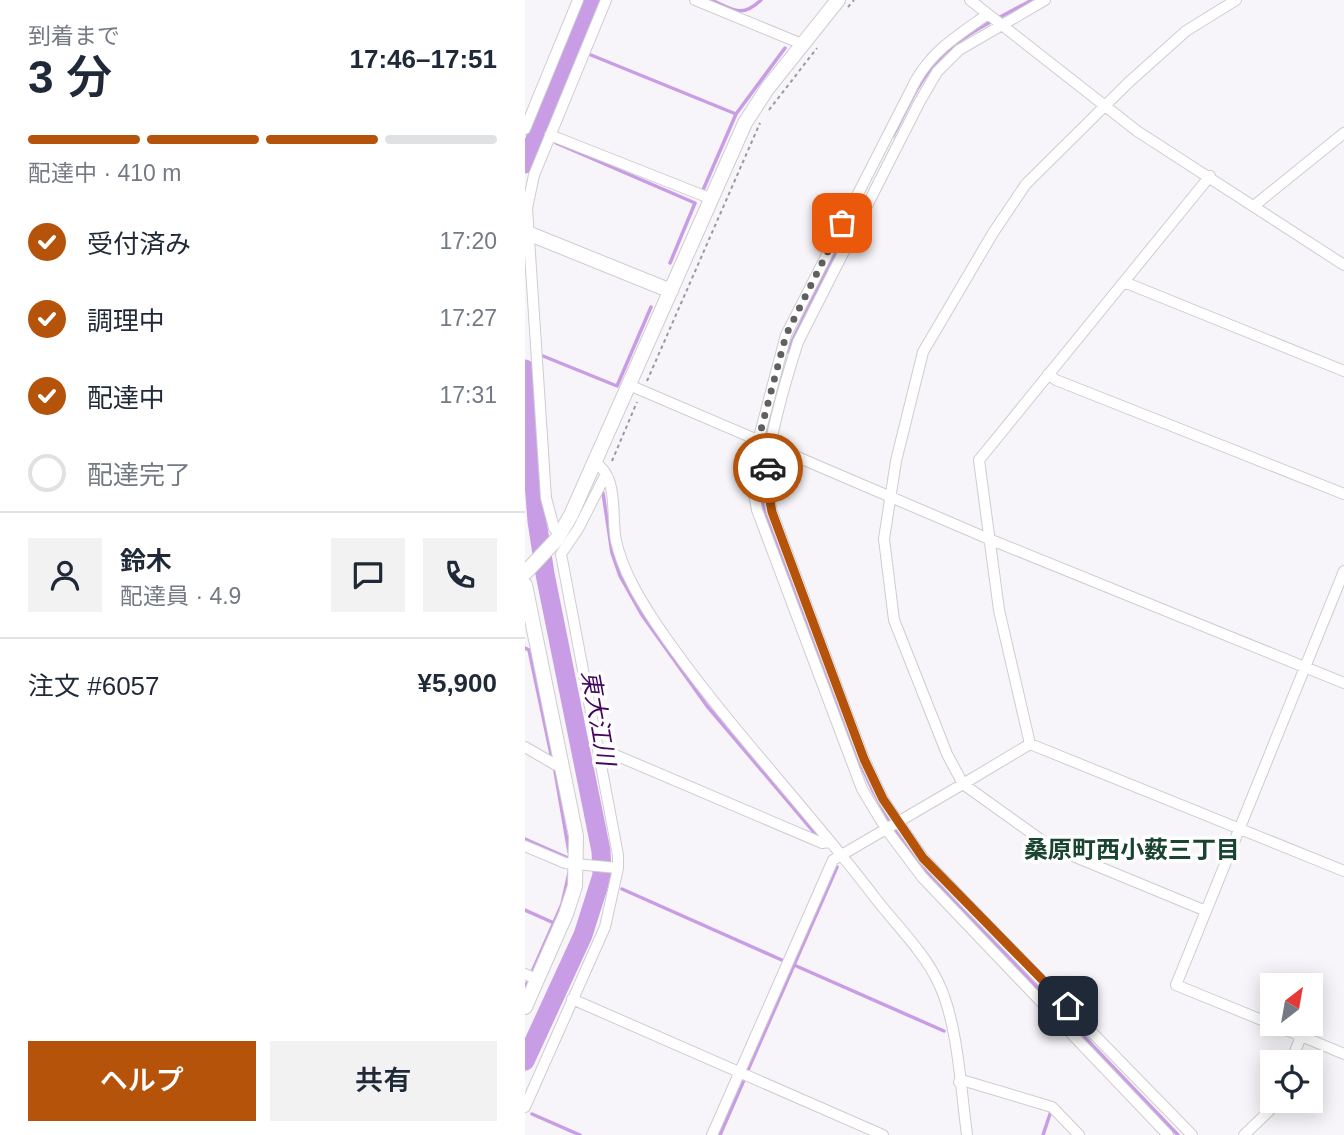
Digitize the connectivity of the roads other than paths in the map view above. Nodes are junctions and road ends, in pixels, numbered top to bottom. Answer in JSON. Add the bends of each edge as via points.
{"nodes":[{"id":1,"x":578,"y":0,"type":"edge"},
{"id":2,"x":606,"y":0,"type":"edge"},
{"id":3,"x":695,"y":0,"type":"edge"},
{"id":4,"x":970,"y":0,"type":"edge"},
{"id":5,"x":1045,"y":0,"type":"edge"},
{"id":6,"x":1236,"y":0,"type":"edge"},
{"id":7,"x":842,"y":5,"type":"edge"},
{"id":8,"x":995,"y":20,"type":"junction"},
{"id":9,"x":802,"y":44,"type":"junction"},
{"id":10,"x":1104,"y":105,"type":"junction"},
{"id":11,"x":525,"y":129,"type":"edge"},
{"id":12,"x":1344,"y":133,"type":"edge"},
{"id":13,"x":550,"y":135,"type":"junction"},
{"id":14,"x":1210,"y":176,"type":"junction"},
{"id":15,"x":712,"y":199,"type":"junction"},
{"id":16,"x":1255,"y":205,"type":"junction"},
{"id":17,"x":527,"y":233,"type":"edge"},
{"id":18,"x":1344,"y":265,"type":"edge"},
{"id":19,"x":1124,"y":282,"type":"junction"},
{"id":20,"x":671,"y":291,"type":"junction"},
{"id":21,"x":1344,"y":371,"type":"edge"},
{"id":22,"x":1048,"y":374,"type":"junction"},
{"id":23,"x":636,"y":388,"type":"junction"},
{"id":24,"x":763,"y":443,"type":"junction"},
{"id":25,"x":595,"y":463,"type":"junction"},
{"id":26,"x":606,"y":474,"type":"junction"},
{"id":27,"x":1344,"y":494,"type":"edge"},
{"id":28,"x":889,"y":497,"type":"junction"},
{"id":29,"x":559,"y":536,"type":"junction"},
{"id":30,"x":989,"y":539,"type":"junction"},
{"id":31,"x":527,"y":569,"type":"edge"},
{"id":32,"x":1344,"y":571,"type":"edge"},
{"id":33,"x":526,"y":596,"type":"edge"},
{"id":34,"x":1304,"y":667,"type":"junction"},
{"id":35,"x":1344,"y":682,"type":"edge"},
{"id":36,"x":1030,"y":744,"type":"junction"},
{"id":37,"x":525,"y":747,"type":"edge"},
{"id":38,"x":599,"y":748,"type":"junction"},
{"id":39,"x":562,"y":765,"type":"junction"},
{"id":40,"x":963,"y":784,"type":"junction"},
{"id":41,"x":892,"y":825,"type":"junction"},
{"id":42,"x":1239,"y":829,"type":"junction"},
{"id":43,"x":830,"y":842,"type":"junction"},
{"id":44,"x":525,"y":846,"type":"edge"},
{"id":45,"x":843,"y":855,"type":"junction"},
{"id":46,"x":581,"y":865,"type":"junction"},
{"id":47,"x":615,"y":868,"type":"junction"},
{"id":48,"x":1344,"y":871,"type":"edge"},
{"id":49,"x":1206,"y":911,"type":"junction"},
{"id":50,"x":531,"y":977,"type":"edge"},
{"id":51,"x":572,"y":999,"type":"junction"},
{"id":52,"x":525,"y":1007,"type":"edge"},
{"id":53,"x":1260,"y":1019,"type":"edge"},
{"id":54,"x":1301,"y":1036,"type":"joint"},
{"id":55,"x":1296,"y":1050,"type":"edge"},
{"id":56,"x":1344,"y":1054,"type":"edge"},
{"id":57,"x":739,"y":1072,"type":"junction"},
{"id":58,"x":960,"y":1082,"type":"junction"},
{"id":59,"x":525,"y":1107,"type":"edge"},
{"id":60,"x":1267,"y":1113,"type":"edge"},
{"id":61,"x":712,"y":1135,"type":"edge"},
{"id":62,"x":883,"y":1135,"type":"edge"},
{"id":63,"x":967,"y":1135,"type":"edge"},
{"id":64,"x":1080,"y":1135,"type":"edge"},
{"id":65,"x":1168,"y":1135,"type":"edge"},
{"id":66,"x":1192,"y":1135,"type":"edge"},
{"id":67,"x":1244,"y":1135,"type":"edge"}],
"edges":[{"from":1,"to":11,"type":"street"},
{"from":2,"to":13,"type":"street"},
{"from":3,"to":9,"type":"street"},
{"from":4,"to":8,"type":"street"},
{"from":5,"to":8,"type":"street"},
{"from":6,"to":10,"type":"street","via":[[1186,31]]},
{"from":7,"to":9,"type":"street"},
{"from":8,"to":10,"type":"street"},
{"from":8,"to":24,"type":"street","via":[[937,72],[919,103],[798,342]]},
{"from":8,"to":24,"type":"street","via":[[944,44],[916,80],[790,327],[778,360]]},
{"from":9,"to":15,"type":"street","via":[[754,108]]},
{"from":10,"to":14,"type":"street"},
{"from":10,"to":28,"type":"street","via":[[1026,184],[923,352]]},
{"from":12,"to":16,"type":"street"},
{"from":13,"to":15,"type":"street"},
{"from":13,"to":17,"type":"street","via":[[530,192]]},
{"from":14,"to":16,"type":"street"},
{"from":14,"to":19,"type":"street"},
{"from":15,"to":20,"type":"street"},
{"from":16,"to":18,"type":"street"},
{"from":17,"to":20,"type":"street"},
{"from":17,"to":29,"type":"street","via":[[546,498]]},
{"from":19,"to":21,"type":"street"},
{"from":19,"to":22,"type":"street"},
{"from":20,"to":23,"type":"street"},
{"from":22,"to":27,"type":"street"},
{"from":22,"to":30,"type":"street","via":[[979,460]]},
{"from":23,"to":24,"type":"street"},
{"from":23,"to":25,"type":"street"},
{"from":24,"to":28,"type":"street"},
{"from":24,"to":41,"type":"street","via":[[772,512]]},
{"from":24,"to":41,"type":"street","via":[[752,480],[757,510],[845,750],[862,789]]},
{"from":25,"to":26,"type":"street"},
{"from":25,"to":29,"type":"street"},
{"from":26,"to":38,"type":"street","via":[[561,554]]},
{"from":26,"to":43,"type":"street","via":[[616,540],[627,576],[716,706]]},
{"from":28,"to":30,"type":"street"},
{"from":28,"to":40,"type":"street","via":[[884,539],[894,620]]},
{"from":29,"to":31,"type":"street"},
{"from":30,"to":34,"type":"street"},
{"from":30,"to":36,"type":"street","via":[[999,610]]},
{"from":32,"to":34,"type":"street"},
{"from":33,"to":39,"type":"street"},
{"from":34,"to":35,"type":"street"},
{"from":34,"to":42,"type":"street"},
{"from":36,"to":40,"type":"street"},
{"from":36,"to":42,"type":"street"},
{"from":37,"to":39,"type":"street"},
{"from":38,"to":43,"type":"street","via":[[822,843]]},
{"from":38,"to":47,"type":"street","via":[[618,855]]},
{"from":39,"to":46,"type":"street"},
{"from":40,"to":41,"type":"street"},
{"from":40,"to":49,"type":"street","via":[[1051,847]]},
{"from":41,"to":45,"type":"street"},
{"from":41,"to":65,"type":"street","via":[[922,877]]},
{"from":41,"to":66,"type":"street"},
{"from":42,"to":48,"type":"street"},
{"from":42,"to":49,"type":"street"},
{"from":43,"to":45,"type":"street"},
{"from":44,"to":46,"type":"street"},
{"from":45,"to":57,"type":"street","via":[[833,860]]},
{"from":45,"to":58,"type":"street","via":[[939,984]]},
{"from":46,"to":47,"type":"street"},
{"from":46,"to":50,"type":"street","via":[[566,914]]},
{"from":47,"to":51,"type":"street","via":[[605,927]]},
{"from":49,"to":53,"type":"street","via":[[1175,985]]},
{"from":50,"to":52,"type":"street"},
{"from":51,"to":57,"type":"street"},
{"from":51,"to":59,"type":"street"},
{"from":54,"to":55,"type":"street"},
{"from":54,"to":56,"type":"street"},
{"from":57,"to":61,"type":"street"},
{"from":57,"to":62,"type":"street"},
{"from":58,"to":63,"type":"street"},
{"from":58,"to":64,"type":"street","via":[[1052,1108]]},
{"from":60,"to":67,"type":"street"}]}
